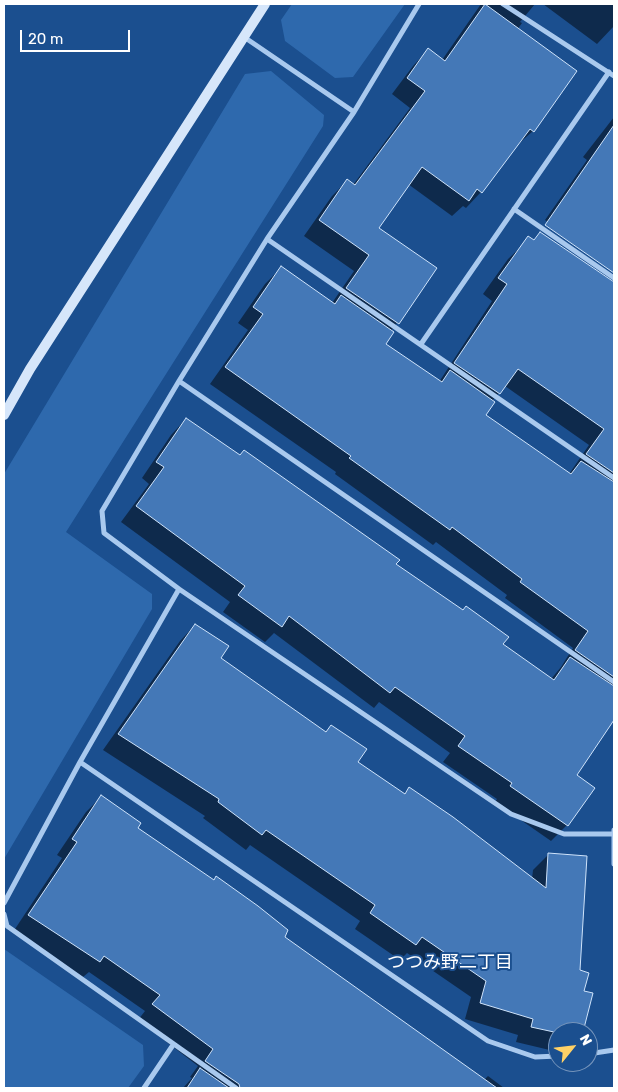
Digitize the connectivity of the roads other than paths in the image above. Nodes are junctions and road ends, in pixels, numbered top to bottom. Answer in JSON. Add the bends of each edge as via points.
{"nodes":[{"id":1,"x":264,"y":4,"type":"edge"},
{"id":2,"x":419,"y":4,"type":"edge"},
{"id":3,"x":502,"y":4,"type":"edge"},
{"id":4,"x":244,"y":36,"type":"junction"},
{"id":5,"x":608,"y":72,"type":"junction"},
{"id":6,"x":614,"y":76,"type":"edge"},
{"id":7,"x":354,"y":112,"type":"junction"},
{"id":8,"x":514,"y":209,"type":"junction"},
{"id":9,"x":266,"y":239,"type":"junction"},
{"id":10,"x":614,"y":278,"type":"edge"},
{"id":11,"x":421,"y":344,"type":"junction"},
{"id":12,"x":179,"y":381,"type":"junction"},
{"id":13,"x":4,"y":415,"type":"edge"},
{"id":14,"x":614,"y":478,"type":"edge"},
{"id":15,"x":179,"y":589,"type":"junction"},
{"id":16,"x":614,"y":682,"type":"edge"},
{"id":17,"x":80,"y":762,"type":"junction"},
{"id":18,"x":614,"y":832,"type":"edge"},
{"id":19,"x":614,"y":864,"type":"edge"},
{"id":20,"x":4,"y":903,"type":"edge"},
{"id":21,"x":4,"y":914,"type":"edge"},
{"id":22,"x":173,"y":1044,"type":"junction"},
{"id":23,"x":614,"y":1050,"type":"edge"},
{"id":24,"x":598,"y":1052,"type":"edge"},
{"id":25,"x":548,"y":1056,"type":"edge"},
{"id":26,"x":144,"y":1088,"type":"edge"},
{"id":27,"x":236,"y":1088,"type":"edge"}],
"edges":[{"from":1,"to":4,"type":"street"},
{"from":2,"to":7,"type":"street"},
{"from":3,"to":5,"type":"street"},
{"from":4,"to":7,"type":"street"},
{"from":4,"to":13,"type":"street","via":[[30,369]]},
{"from":5,"to":6,"type":"street"},
{"from":5,"to":8,"type":"street"},
{"from":7,"to":9,"type":"street"},
{"from":8,"to":10,"type":"street"},
{"from":8,"to":11,"type":"street"},
{"from":9,"to":11,"type":"street"},
{"from":9,"to":12,"type":"street"},
{"from":11,"to":14,"type":"street"},
{"from":12,"to":15,"type":"street","via":[[102,511],[104,533]]},
{"from":12,"to":16,"type":"street"},
{"from":15,"to":17,"type":"street"},
{"from":15,"to":18,"type":"street","via":[[511,814],[564,834]]},
{"from":17,"to":20,"type":"street"},
{"from":17,"to":25,"type":"street","via":[[488,1041],[535,1057]]},
{"from":18,"to":19,"type":"street"},
{"from":21,"to":22,"type":"street","via":[[7,926]]},
{"from":22,"to":26,"type":"street"},
{"from":22,"to":27,"type":"street"},
{"from":23,"to":24,"type":"street"}]}
